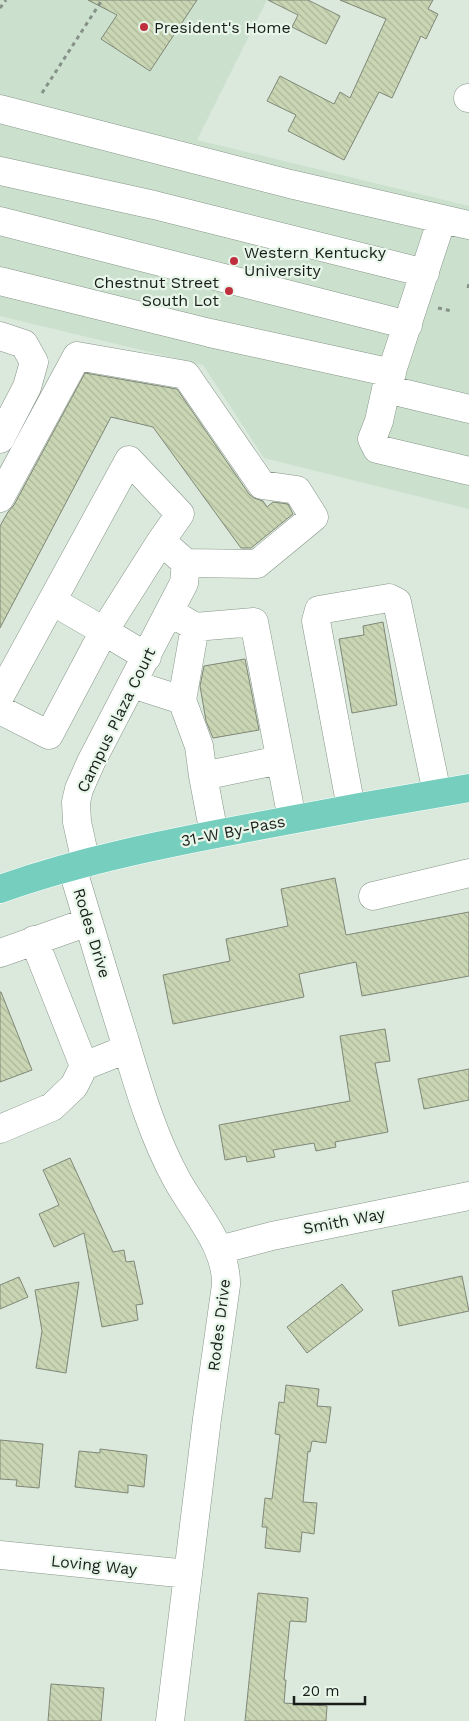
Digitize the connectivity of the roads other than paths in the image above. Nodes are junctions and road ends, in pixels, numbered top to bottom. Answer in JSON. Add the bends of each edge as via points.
{"nodes":[{"id":1,"x":0,"y":109,"type":"edge"},
{"id":2,"x":0,"y":171,"type":"edge"},
{"id":3,"x":442,"y":219,"type":"junction"},
{"id":4,"x":0,"y":221,"type":"edge"},
{"id":5,"x":469,"y":226,"type":"edge"},
{"id":6,"x":425,"y":273,"type":"junction"},
{"id":7,"x":0,"y":281,"type":"edge"},
{"id":8,"x":408,"y":325,"type":"junction"},
{"id":9,"x":0,"y":336,"type":"edge"},
{"id":10,"x":389,"y":381,"type":"junction"},
{"id":11,"x":469,"y":409,"type":"edge"},
{"id":12,"x":0,"y":439,"type":"edge"},
{"id":13,"x":469,"y":471,"type":"edge"},
{"id":14,"x":0,"y":498,"type":"edge"},
{"id":15,"x":161,"y":541,"type":"junction"},
{"id":16,"x":185,"y":573,"type":"junction"},
{"id":17,"x":52,"y":601,"type":"junction"},
{"id":18,"x":170,"y":612,"type":"junction"},
{"id":19,"x":195,"y":627,"type":"junction"},
{"id":20,"x":104,"y":632,"type":"junction"},
{"id":21,"x":147,"y":657,"type":"junction"},
{"id":22,"x":132,"y":684,"type":"junction"},
{"id":23,"x":0,"y":696,"type":"edge"},
{"id":24,"x":182,"y":700,"type":"junction"},
{"id":25,"x":0,"y":710,"type":"edge"},
{"id":26,"x":280,"y":760,"type":"junction"},
{"id":27,"x":203,"y":776,"type":"junction"},
{"id":28,"x":469,"y":788,"type":"edge"},
{"id":29,"x":437,"y":793,"type":"junction"},
{"id":30,"x":351,"y":808,"type":"junction"},
{"id":31,"x":292,"y":819,"type":"junction"},
{"id":32,"x":214,"y":834,"type":"junction"},
{"id":33,"x":79,"y":865,"type":"junction"},
{"id":34,"x":469,"y":873,"type":"edge"},
{"id":35,"x":0,"y":888,"type":"edge"},
{"id":36,"x":373,"y":896,"type":"dead end"},
{"id":37,"x":88,"y":922,"type":"junction"},
{"id":38,"x":34,"y":940,"type":"junction"},
{"id":39,"x":0,"y":953,"type":"edge"},
{"id":40,"x":127,"y":1049,"type":"junction"},
{"id":41,"x":84,"y":1066,"type":"junction"},
{"id":42,"x":0,"y":1129,"type":"edge"},
{"id":43,"x":469,"y":1196,"type":"edge"},
{"id":44,"x":220,"y":1250,"type":"junction"},
{"id":45,"x":0,"y":1555,"type":"edge"},
{"id":46,"x":188,"y":1574,"type":"junction"},
{"id":47,"x":170,"y":1721,"type":"edge"}],
"edges":[{"from":1,"to":3,"type":"street","via":[[290,184]]},
{"from":2,"to":6,"type":"street","via":[[154,205]]},
{"from":3,"to":5,"type":"street"},
{"from":3,"to":6,"type":"street"},
{"from":4,"to":8,"type":"street"},
{"from":6,"to":8,"type":"street"},
{"from":7,"to":10,"type":"street"},
{"from":8,"to":10,"type":"street"},
{"from":9,"to":12,"type":"street","via":[[24,344],[34,362],[27,387]]},
{"from":10,"to":11,"type":"street"},
{"from":10,"to":13,"type":"street","via":[[372,439],[377,449]]},
{"from":14,"to":16,"type":"street","via":[[77,356],[186,375],[262,486],[297,490],[314,517],[257,564]]},
{"from":15,"to":16,"type":"street"},
{"from":15,"to":17,"type":"street","via":[[180,514],[129,460]]},
{"from":15,"to":20,"type":"street"},
{"from":16,"to":18,"type":"street","name":"Campus Plaza Court"},
{"from":17,"to":20,"type":"street"},
{"from":17,"to":23,"type":"street"},
{"from":18,"to":19,"type":"street"},
{"from":18,"to":21,"type":"street","name":"Campus Plaza Court"},
{"from":19,"to":24,"type":"street"},
{"from":19,"to":26,"type":"street","via":[[254,622]]},
{"from":20,"to":21,"type":"street"},
{"from":20,"to":25,"type":"street","via":[[49,735]]},
{"from":21,"to":22,"type":"street","name":"Campus Plaza Court"},
{"from":22,"to":24,"type":"street"},
{"from":22,"to":33,"type":"street","name":"Campus Plaza Court","via":[[79,788],[76,802]]},
{"from":24,"to":27,"type":"street","via":[[199,746]]},
{"from":26,"to":27,"type":"street"},
{"from":26,"to":31,"type":"street"},
{"from":27,"to":32,"type":"street"},
{"from":28,"to":29,"type":"main road","name":"31-W By-Pass"},
{"from":29,"to":30,"type":"main road","name":"31-W By-Pass"},
{"from":29,"to":30,"type":"street","via":[[397,602],[390,598],[320,610],[316,621]]},
{"from":30,"to":31,"type":"main road","name":"31-W By-Pass"},
{"from":31,"to":32,"type":"main road","name":"31-W By-Pass"},
{"from":32,"to":33,"type":"main road","name":"31-W By-Pass"},
{"from":33,"to":35,"type":"main road","name":"31-W By-Pass"},
{"from":33,"to":37,"type":"street","name":"Rodes Drive"},
{"from":34,"to":36,"type":"street"},
{"from":37,"to":38,"type":"street"},
{"from":37,"to":40,"type":"street","name":"Rodes Drive"},
{"from":38,"to":39,"type":"street"},
{"from":38,"to":41,"type":"street"},
{"from":40,"to":41,"type":"street"},
{"from":40,"to":44,"type":"street","name":"Rodes Drive","via":[[176,1178]]},
{"from":41,"to":42,"type":"street","via":[[74,1086],[52,1107]]},
{"from":43,"to":44,"type":"street","name":"Smith Way","via":[[272,1236]]},
{"from":44,"to":46,"type":"street","name":"Rodes Drive","via":[[226,1269],[226,1285]]},
{"from":45,"to":46,"type":"street","name":"Loving Way"},
{"from":46,"to":47,"type":"street","name":"Rodes Drive"}]}
